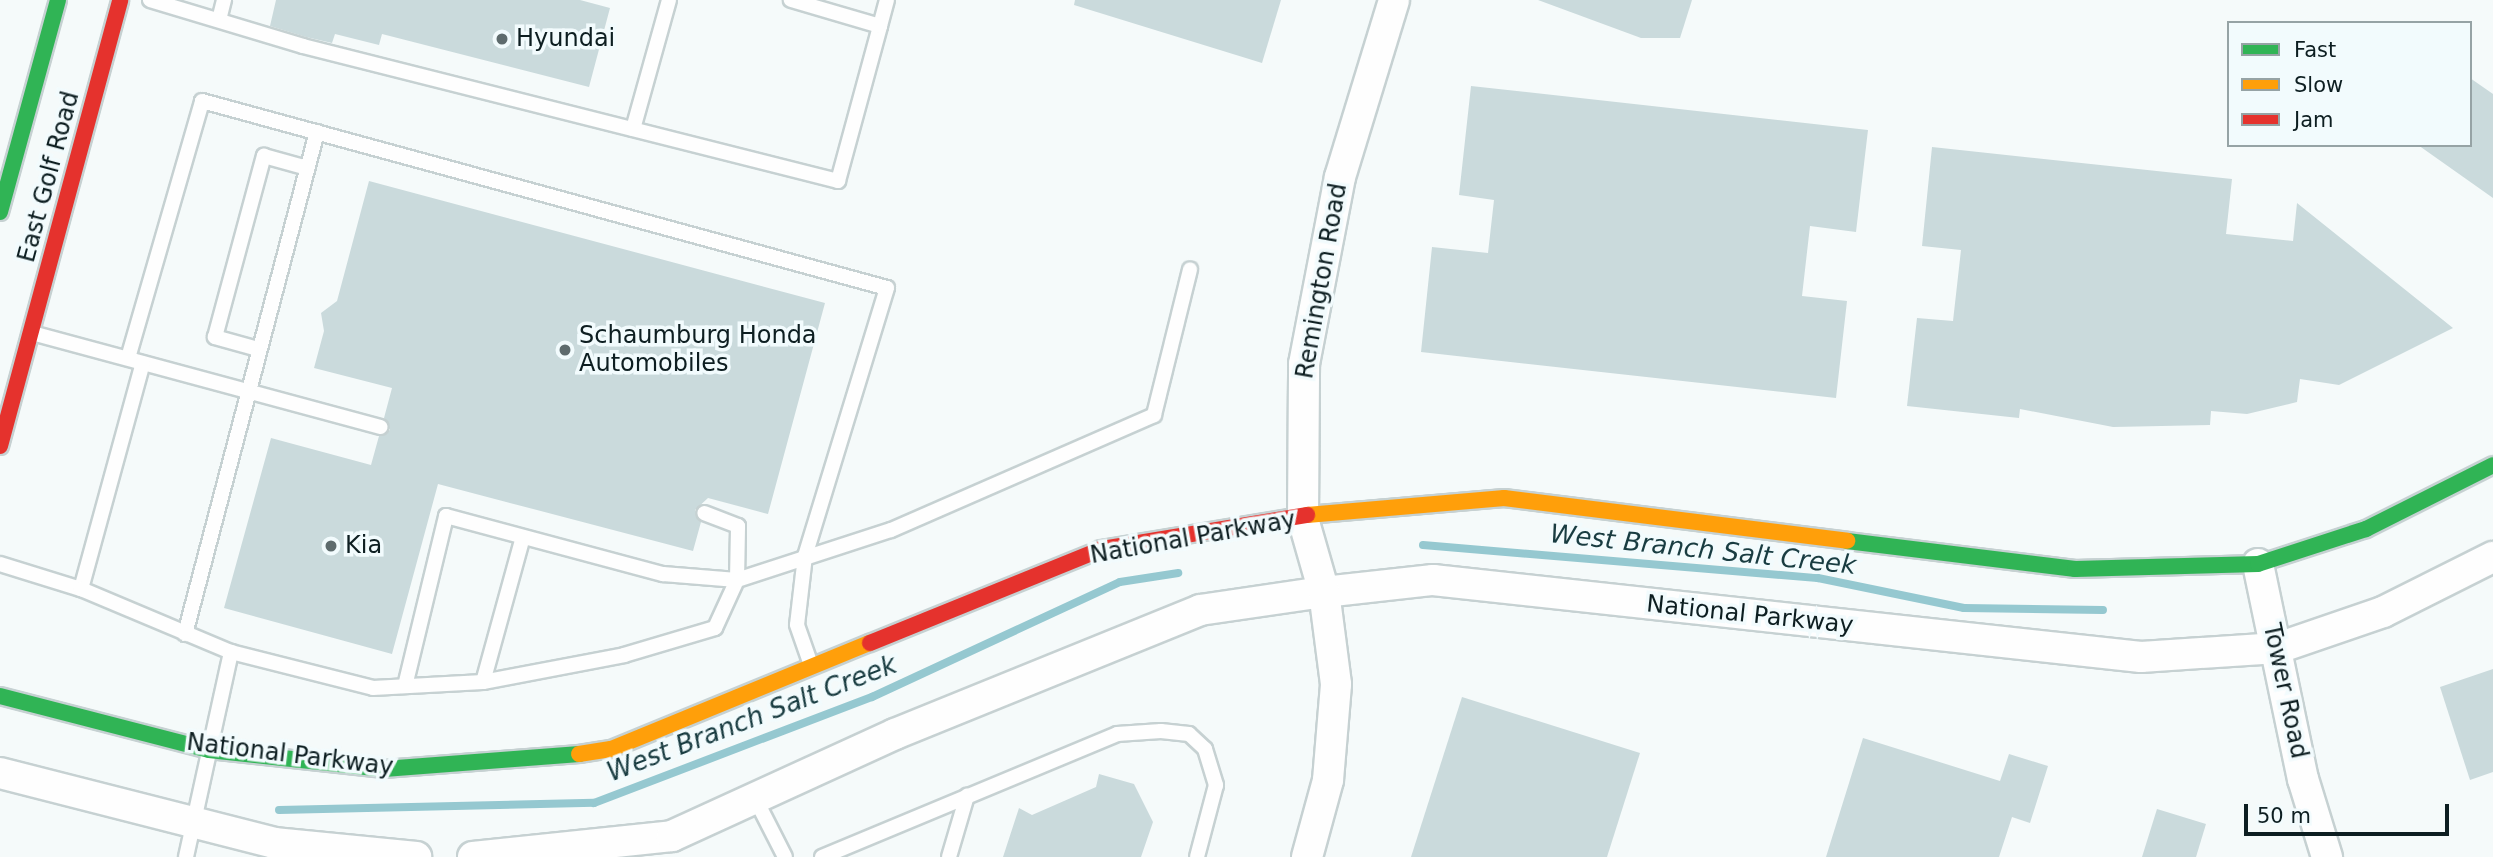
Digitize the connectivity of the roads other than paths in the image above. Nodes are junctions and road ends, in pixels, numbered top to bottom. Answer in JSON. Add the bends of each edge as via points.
{"nodes":[{"id":1,"x":58,"y":0,"type":"edge"},
{"id":2,"x":120,"y":0,"type":"edge"},
{"id":3,"x":150,"y":0,"type":"edge"},
{"id":4,"x":224,"y":0,"type":"edge"},
{"id":5,"x":669,"y":0,"type":"edge"},
{"id":6,"x":791,"y":0,"type":"edge"},
{"id":7,"x":887,"y":0,"type":"edge"},
{"id":8,"x":1394,"y":0,"type":"edge"},
{"id":9,"x":219,"y":20,"type":"junction"},
{"id":10,"x":880,"y":26,"type":"junction"},
{"id":11,"x":633,"y":129,"type":"junction"},
{"id":12,"x":317,"y":132,"type":"junction"},
{"id":13,"x":307,"y":169,"type":"junction"},
{"id":14,"x":0,"y":212,"type":"edge"},
{"id":15,"x":1189,"y":269,"type":"dead end"},
{"id":16,"x":31,"y":332,"type":"junction"},
{"id":17,"x":258,"y":349,"type":"junction"},
{"id":18,"x":128,"y":359,"type":"junction"},
{"id":19,"x":144,"y":363,"type":"junction"},
{"id":20,"x":247,"y":392,"type":"junction"},
{"id":21,"x":381,"y":427,"type":"dead end"},
{"id":22,"x":0,"y":446,"type":"edge"},
{"id":23,"x":2493,"y":465,"type":"edge"},
{"id":24,"x":704,"y":513,"type":"dead end"},
{"id":25,"x":1303,"y":519,"type":"junction"},
{"id":26,"x":523,"y":537,"type":"junction"},
{"id":27,"x":805,"y":556,"type":"junction"},
{"id":28,"x":2493,"y":557,"type":"edge"},
{"id":29,"x":0,"y":564,"type":"edge"},
{"id":30,"x":2258,"y":564,"type":"junction"},
{"id":31,"x":737,"y":579,"type":"junction"},
{"id":32,"x":81,"y":589,"type":"junction"},
{"id":33,"x":1324,"y":592,"type":"junction"},
{"id":34,"x":185,"y":634,"type":"junction"},
{"id":35,"x":2277,"y":648,"type":"junction"},
{"id":36,"x":231,"y":652,"type":"junction"},
{"id":37,"x":813,"y":669,"type":"junction"},
{"id":38,"x":483,"y":682,"type":"junction"},
{"id":39,"x":405,"y":687,"type":"junction"},
{"id":40,"x":0,"y":696,"type":"edge"},
{"id":41,"x":209,"y":750,"type":"junction"},
{"id":42,"x":0,"y":773,"type":"edge"},
{"id":43,"x":967,"y":796,"type":"junction"},
{"id":44,"x":755,"y":798,"type":"junction"},
{"id":45,"x":194,"y":826,"type":"junction"},
{"id":46,"x":635,"y":849,"type":"edge"},
{"id":47,"x":186,"y":857,"type":"edge"},
{"id":48,"x":416,"y":857,"type":"edge"},
{"id":49,"x":473,"y":857,"type":"edge"},
{"id":50,"x":785,"y":857,"type":"edge"},
{"id":51,"x":822,"y":857,"type":"edge"},
{"id":52,"x":948,"y":857,"type":"edge"},
{"id":53,"x":1197,"y":857,"type":"edge"},
{"id":54,"x":1307,"y":857,"type":"edge"},
{"id":55,"x":2327,"y":857,"type":"edge"}],
"edges":[{"from":1,"to":14,"type":"street","name":"East Golf Road"},
{"from":2,"to":16,"type":"street","name":"East Golf Road"},
{"from":3,"to":9,"type":"lane"},
{"from":4,"to":9,"type":"lane"},
{"from":5,"to":11,"type":"lane"},
{"from":6,"to":10,"type":"lane"},
{"from":7,"to":10,"type":"lane"},
{"from":8,"to":25,"type":"street","name":"Remington Road","via":[[1340,177],[1304,364]]},
{"from":9,"to":11,"type":"lane"},
{"from":10,"to":11,"type":"lane","via":[[838,181]]},
{"from":12,"to":13,"type":"lane"},
{"from":12,"to":18,"type":"lane","via":[[202,101]]},
{"from":12,"to":27,"type":"lane","via":[[887,288]]},
{"from":13,"to":17,"type":"lane"},
{"from":13,"to":17,"type":"lane","via":[[264,156],[215,337]]},
{"from":15,"to":27,"type":"lane","via":[[1154,415],[891,530]]},
{"from":16,"to":18,"type":"lane"},
{"from":16,"to":22,"type":"street","name":"East Golf Road"},
{"from":17,"to":20,"type":"lane"},
{"from":18,"to":19,"type":"lane"},
{"from":19,"to":20,"type":"lane"},
{"from":19,"to":32,"type":"lane"},
{"from":20,"to":21,"type":"lane"},
{"from":20,"to":34,"type":"lane"},
{"from":23,"to":30,"type":"street","name":"National Parkway","via":[[2366,530]]},
{"from":24,"to":31,"type":"lane","via":[[738,526]]},
{"from":25,"to":30,"type":"street","name":"National Parkway","via":[[1355,507],[1504,498],[2075,569]]},
{"from":25,"to":33,"type":"street","name":"Remington Road"},
{"from":25,"to":37,"type":"street","name":"National Parkway","via":[[1101,549]]},
{"from":26,"to":31,"type":"lane","via":[[663,574]]},
{"from":26,"to":38,"type":"lane"},
{"from":26,"to":39,"type":"lane","via":[[446,516]]},
{"from":27,"to":31,"type":"lane"},
{"from":27,"to":37,"type":"lane","via":[[797,625]]},
{"from":28,"to":35,"type":"street","name":"National Parkway","via":[[2382,612]]},
{"from":29,"to":32,"type":"lane"},
{"from":30,"to":35,"type":"street","name":"Tower Road"},
{"from":31,"to":38,"type":"lane","via":[[715,628],[613,657]]},
{"from":32,"to":34,"type":"lane"},
{"from":33,"to":35,"type":"street","name":"National Parkway","via":[[1433,580],[2141,657]]},
{"from":33,"to":44,"type":"street","name":"National Parkway","via":[[1200,610]]},
{"from":33,"to":54,"type":"street","name":"Remington Road","via":[[1336,684],[1328,780]]},
{"from":34,"to":36,"type":"lane"},
{"from":35,"to":55,"type":"street","name":"Tower Road"},
{"from":36,"to":39,"type":"lane","via":[[373,688]]},
{"from":36,"to":41,"type":"lane"},
{"from":37,"to":41,"type":"street","name":"National Parkway","via":[[611,749],[516,763],[384,769]]},
{"from":38,"to":39,"type":"lane"},
{"from":40,"to":41,"type":"street","name":"National Parkway"},
{"from":41,"to":45,"type":"lane"},
{"from":42,"to":45,"type":"street"},
{"from":43,"to":51,"type":"lane"},
{"from":43,"to":52,"type":"lane"},
{"from":43,"to":53,"type":"lane","via":[[1117,734],[1189,734],[1205,749],[1216,785]]},
{"from":44,"to":46,"type":"street","name":"National Parkway"},
{"from":44,"to":50,"type":"lane"},
{"from":45,"to":47,"type":"lane"},
{"from":45,"to":48,"type":"street","via":[[275,843]]},
{"from":46,"to":49,"type":"street","name":"National Parkway"}]}
